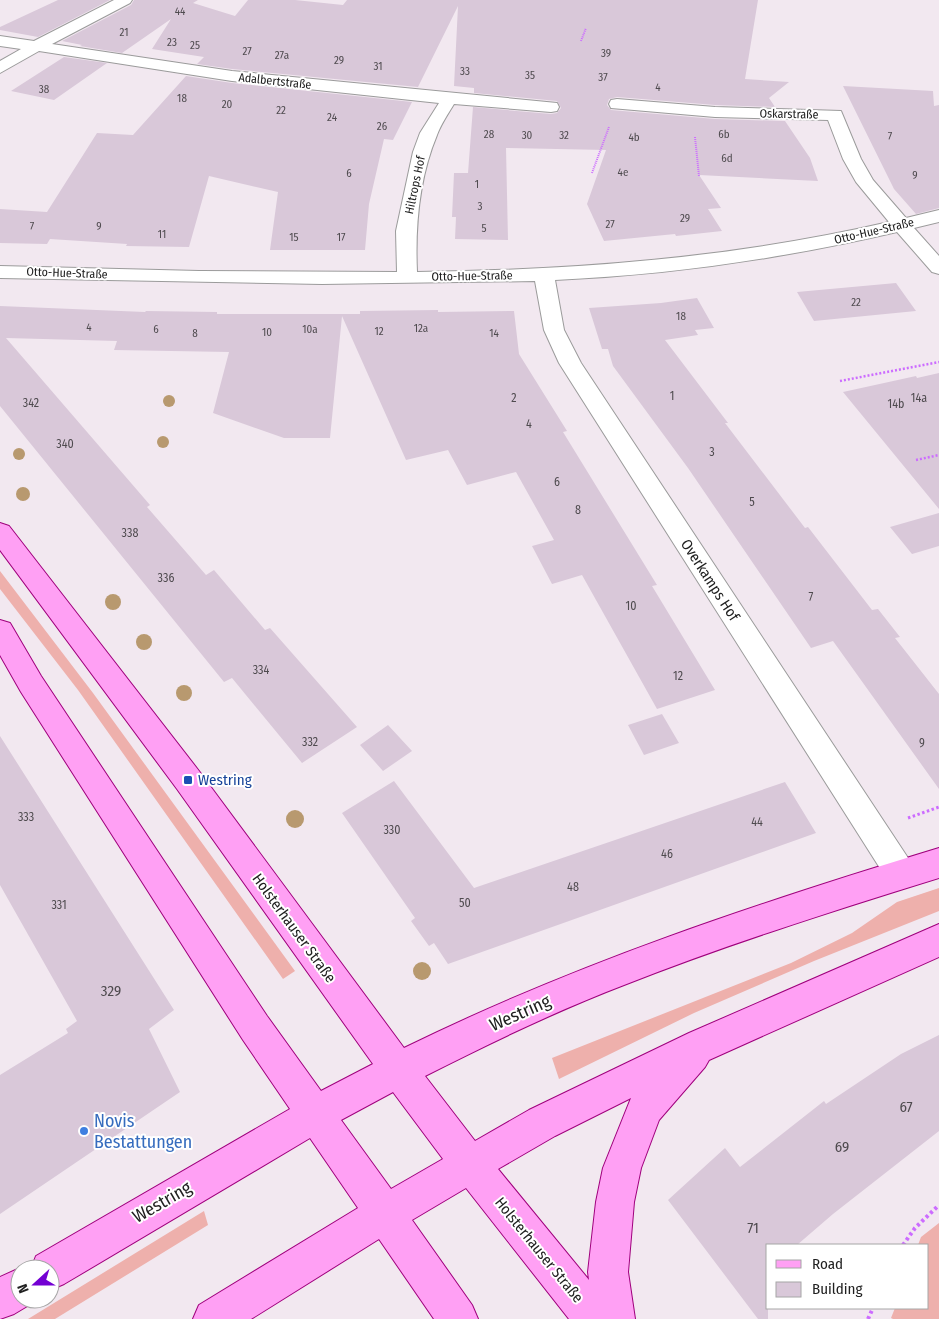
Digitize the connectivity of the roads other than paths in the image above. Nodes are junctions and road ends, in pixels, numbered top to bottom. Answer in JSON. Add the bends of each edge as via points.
{"nodes":[{"id":1,"x":125,"y":0,"type":"edge"},
{"id":2,"x":0,"y":41,"type":"edge"},
{"id":3,"x":35,"y":47,"type":"junction"},
{"id":4,"x":0,"y":68,"type":"edge"},
{"id":5,"x":448,"y":99,"type":"junction"},
{"id":6,"x":617,"y":104,"type":"road end"},
{"id":7,"x":551,"y":107,"type":"dead end"},
{"id":8,"x":939,"y":216,"type":"edge"},
{"id":9,"x":901,"y":225,"type":"junction"},
{"id":10,"x":939,"y":268,"type":"edge"},
{"id":11,"x":0,"y":272,"type":"edge"},
{"id":12,"x":544,"y":274,"type":"junction"},
{"id":13,"x":408,"y":278,"type":"junction"},
{"id":14,"x":0,"y":532,"type":"edge"},
{"id":15,"x":0,"y":631,"type":"edge"},
{"id":16,"x":939,"y":863,"type":"edge"},
{"id":17,"x":901,"y":874,"type":"junction"},
{"id":18,"x":939,"y":940,"type":"edge"},
{"id":19,"x":701,"y":1045,"type":"junction"},
{"id":20,"x":399,"y":1071,"type":"junction"},
{"id":21,"x":315,"y":1116,"type":"junction"},
{"id":22,"x":470,"y":1164,"type":"junction"},
{"id":23,"x":384,"y":1214,"type":"junction"},
{"id":24,"x":60,"y":1264,"type":"edge"},
{"id":25,"x":213,"y":1319,"type":"edge"},
{"id":26,"x":458,"y":1319,"type":"edge"},
{"id":27,"x":595,"y":1319,"type":"edge"},
{"id":28,"x":615,"y":1319,"type":"edge"}],
"edges":[{"from":1,"to":3,"type":"street"},
{"from":2,"to":3,"type":"street","name":"Adalbertstraße"},
{"from":3,"to":4,"type":"street"},
{"from":3,"to":5,"type":"street","name":"Adalbertstraße","via":[[232,76]]},
{"from":5,"to":7,"type":"street","name":"Adalbertstraße"},
{"from":5,"to":13,"type":"street","name":"Hiltrops Hof","via":[[427,139],[416,177],[406,231]]},
{"from":6,"to":9,"type":"street","name":"Oskarstraße","via":[[834,115],[865,182]]},
{"from":8,"to":9,"type":"street","name":"Otto-Hue-Straße"},
{"from":9,"to":10,"type":"street","name":"Oskarstraße"},
{"from":9,"to":12,"type":"street","name":"Otto-Hue-Straße","via":[[819,244],[735,257]]},
{"from":11,"to":13,"type":"street","name":"Otto-Hue-Straße"},
{"from":12,"to":13,"type":"street","name":"Otto-Hue-Straße"},
{"from":12,"to":17,"type":"street","name":"Overkamps Hof","via":[[554,330],[570,364]]},
{"from":14,"to":20,"type":"main road","name":"Holsterhauser Straße","via":[[188,780]]},
{"from":15,"to":21,"type":"main road","via":[[162,886]]},
{"from":16,"to":17,"type":"main road","name":"Westring"},
{"from":17,"to":20,"type":"main road","name":"Westring","via":[[680,947],[522,1011]]},
{"from":18,"to":19,"type":"main road"},
{"from":19,"to":22,"type":"main road","via":[[542,1124]]},
{"from":19,"to":28,"type":"main road","via":[[645,1108],[622,1168],[608,1272]]},
{"from":20,"to":21,"type":"main road","name":"Westring"},
{"from":20,"to":22,"type":"main road","name":"Holsterhauser Straße"},
{"from":21,"to":23,"type":"main road"},
{"from":21,"to":24,"type":"main road","name":"Westring"},
{"from":22,"to":23,"type":"main road"},
{"from":22,"to":27,"type":"main road","name":"Holsterhauser Straße"},
{"from":23,"to":25,"type":"main road"},
{"from":23,"to":26,"type":"main road"}]}
